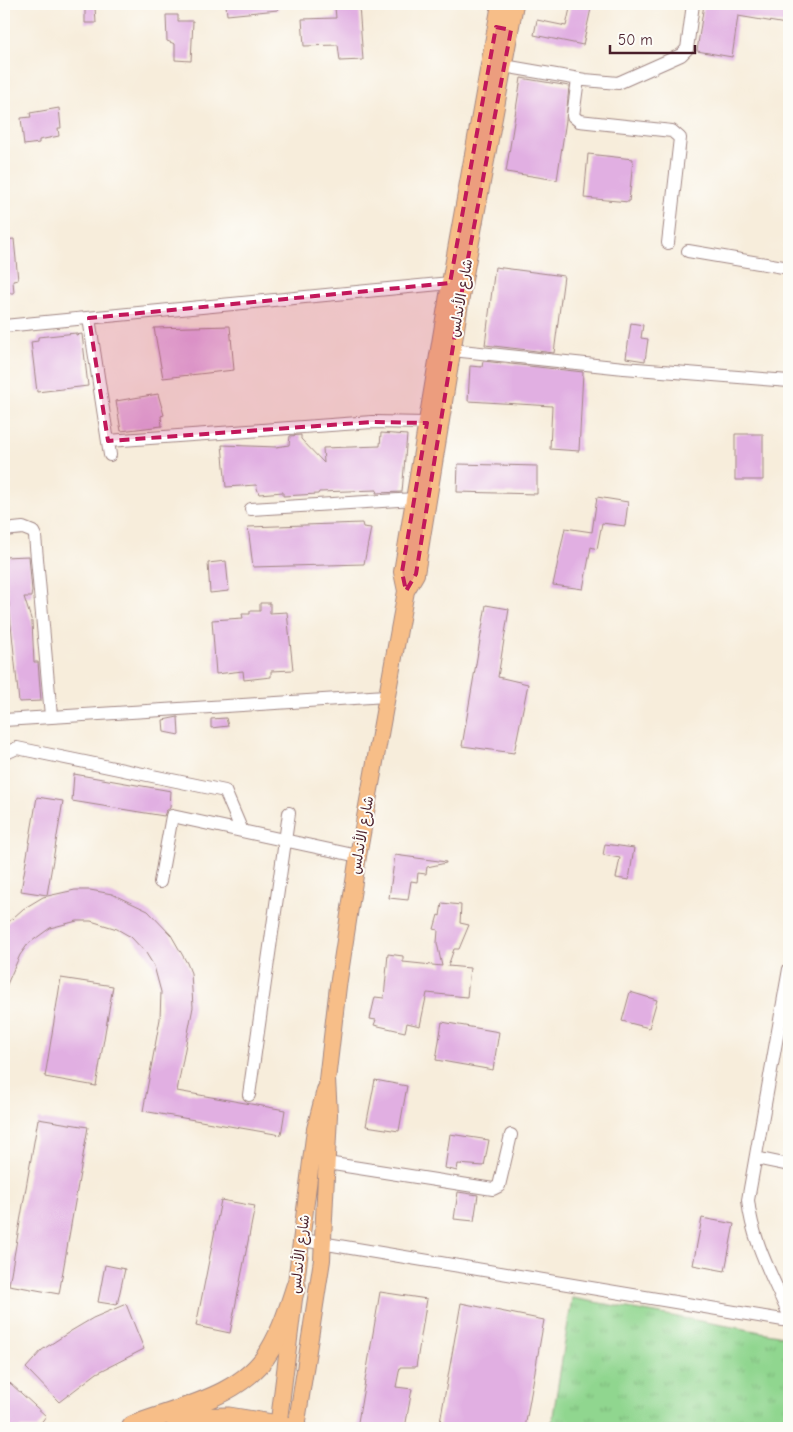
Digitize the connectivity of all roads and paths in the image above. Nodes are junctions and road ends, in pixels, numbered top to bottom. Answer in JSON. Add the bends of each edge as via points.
{"nodes":[{"id":1,"x":500,"y":4,"type":"edge"},
{"id":2,"x":515,"y":4,"type":"edge"},
{"id":3,"x":693,"y":4,"type":"edge"},
{"id":4,"x":504,"y":28,"type":"junction"},
{"id":5,"x":504,"y":66,"type":"junction"},
{"id":6,"x":578,"y":79,"type":"junction"},
{"id":7,"x":668,"y":243,"type":"dead end"},
{"id":8,"x":688,"y":251,"type":"dead end"},
{"id":9,"x":789,"y":268,"type":"edge"},
{"id":10,"x":450,"y":283,"type":"junction"},
{"id":11,"x":89,"y":318,"type":"junction"},
{"id":12,"x":4,"y":326,"type":"edge"},
{"id":13,"x":452,"y":350,"type":"junction"},
{"id":14,"x":789,"y":381,"type":"edge"},
{"id":15,"x":427,"y":423,"type":"junction"},
{"id":16,"x":108,"y":441,"type":"junction"},
{"id":17,"x":110,"y":456,"type":"dead end"},
{"id":18,"x":416,"y":499,"type":"junction"},
{"id":19,"x":251,"y":509,"type":"dead end"},
{"id":20,"x":4,"y":530,"type":"edge"},
{"id":21,"x":406,"y":591,"type":"junction"},
{"id":22,"x":386,"y":696,"type":"junction"},
{"id":23,"x":51,"y":716,"type":"junction"},
{"id":24,"x":4,"y":720,"type":"edge"},
{"id":25,"x":4,"y":754,"type":"edge"},
{"id":26,"x":289,"y":813,"type":"dead end"},
{"id":27,"x":242,"y":831,"type":"junction"},
{"id":28,"x":286,"y":840,"type":"junction"},
{"id":29,"x":358,"y":856,"type":"junction"},
{"id":30,"x":160,"y":882,"type":"dead end"},
{"id":31,"x":789,"y":969,"type":"edge"},
{"id":32,"x":328,"y":1080,"type":"junction"},
{"id":33,"x":249,"y":1095,"type":"dead end"},
{"id":34,"x":510,"y":1135,"type":"dead end"},
{"id":35,"x":756,"y":1158,"type":"junction"},
{"id":36,"x":327,"y":1163,"type":"junction"},
{"id":37,"x":789,"y":1164,"type":"edge"},
{"id":38,"x":303,"y":1240,"type":"junction"},
{"id":39,"x":323,"y":1243,"type":"junction"},
{"id":40,"x":296,"y":1286,"type":"junction"},
{"id":41,"x":789,"y":1316,"type":"edge"},
{"id":42,"x":789,"y":1321,"type":"edge"},
{"id":43,"x":129,"y":1427,"type":"edge"},
{"id":44,"x":287,"y":1427,"type":"edge"},
{"id":45,"x":182,"y":1428,"type":"edge"},
{"id":46,"x":230,"y":1428,"type":"edge"}],
"edges":[{"from":1,"to":4,"type":"main road","name":"شارع الأندلس"},
{"from":2,"to":4,"type":"main road","name":"شارع الأندلس"},
{"from":3,"to":6,"type":"street","via":[[687,49],[682,55],[618,83]]},
{"from":4,"to":5,"type":"main road","name":"شارع الأندلس"},
{"from":4,"to":10,"type":"main road","name":"شارع الأندلس"},
{"from":5,"to":6,"type":"street"},
{"from":5,"to":13,"type":"main road","name":"شارع الأندلس"},
{"from":6,"to":7,"type":"street","via":[[573,116],[579,120],[672,131],[680,138]]},
{"from":8,"to":9,"type":"street"},
{"from":10,"to":11,"type":"street"},
{"from":10,"to":15,"type":"main road","name":"شارع الأندلس"},
{"from":11,"to":12,"type":"street"},
{"from":11,"to":16,"type":"street"},
{"from":13,"to":14,"type":"street"},
{"from":13,"to":21,"type":"main road","name":"شارع الأندلس","via":[[416,574]]},
{"from":15,"to":16,"type":"street","via":[[372,422]]},
{"from":15,"to":18,"type":"main road","name":"شارع الأندلس"},
{"from":16,"to":17,"type":"street"},
{"from":18,"to":19,"type":"street"},
{"from":18,"to":21,"type":"main road","name":"شارع الأندلس","via":[[402,572]]},
{"from":20,"to":23,"type":"street","via":[[23,528],[35,536]]},
{"from":21,"to":22,"type":"main road","name":"شارع الأندلس"},
{"from":22,"to":23,"type":"street"},
{"from":22,"to":29,"type":"main road","name":"شارع الأندلس"},
{"from":23,"to":24,"type":"street"},
{"from":25,"to":27,"type":"street","via":[[17,748],[225,791]]},
{"from":26,"to":28,"type":"street"},
{"from":27,"to":28,"type":"street"},
{"from":27,"to":30,"type":"street","via":[[172,816]]},
{"from":28,"to":29,"type":"street"},
{"from":28,"to":33,"type":"street"},
{"from":29,"to":32,"type":"main road","name":"شارع الأندلس","via":[[338,986]]},
{"from":31,"to":35,"type":"street"},
{"from":32,"to":36,"type":"main road","name":"شارع الأندلس"},
{"from":32,"to":38,"type":"main road","name":"شارع الأندلس","via":[[317,1113]]},
{"from":34,"to":36,"type":"street","via":[[498,1186],[493,1189]]},
{"from":35,"to":37,"type":"street"},
{"from":35,"to":41,"type":"street","via":[[748,1200],[750,1219]]},
{"from":36,"to":39,"type":"main road","name":"شارع الأندلس"},
{"from":38,"to":39,"type":"street"},
{"from":38,"to":40,"type":"main road","name":"شارع الأندلس"},
{"from":39,"to":42,"type":"street"},
{"from":39,"to":44,"type":"main road","name":"شارع الأندلس"},
{"from":40,"to":43,"type":"highway","via":[[286,1318],[270,1351],[254,1370],[220,1394]]},
{"from":40,"to":44,"type":"main road","name":"شارع الأندلس"},
{"from":43,"to":44,"type":"highway","via":[[194,1416]]},
{"from":45,"to":46,"type":"highway"}]}
